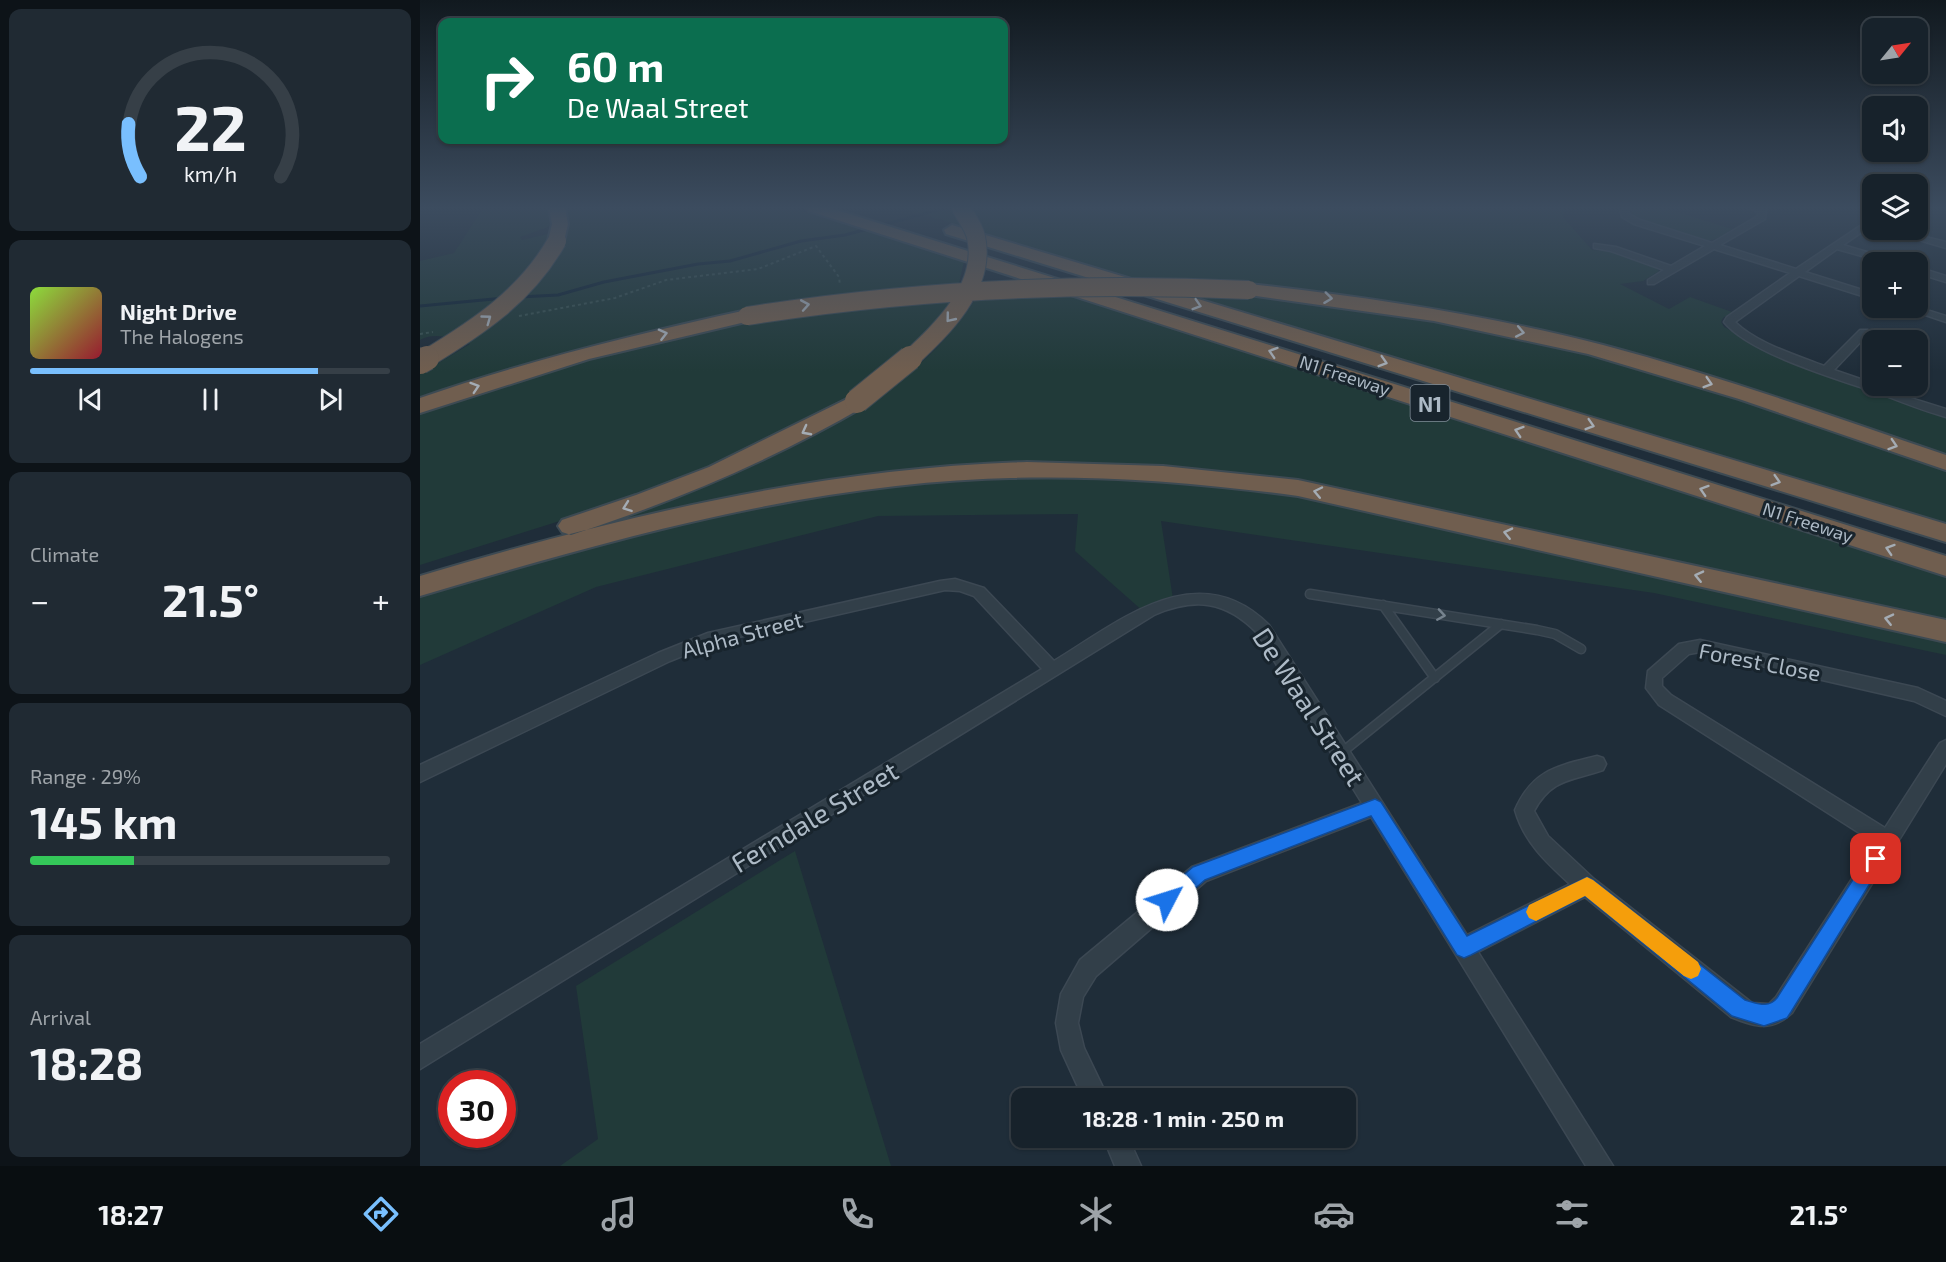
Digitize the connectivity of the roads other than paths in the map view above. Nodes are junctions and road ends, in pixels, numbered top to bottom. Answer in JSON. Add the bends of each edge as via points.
{"nodes":[{"id":1,"x":543,"y":262,"type":"edge"},
{"id":2,"x":977,"y":262,"type":"edge"},
{"id":3,"x":989,"y":262,"type":"edge"},
{"id":4,"x":1056,"y":262,"type":"edge"},
{"id":5,"x":1651,"y":262,"type":"edge"},
{"id":6,"x":1685,"y":262,"type":"edge"},
{"id":7,"x":1764,"y":262,"type":"edge"},
{"id":8,"x":1813,"y":262,"type":"edge"},
{"id":9,"x":1672,"y":270,"type":"junction"},
{"id":10,"x":1798,"y":273,"type":"junction"},
{"id":11,"x":1928,"y":273,"type":"edge"},
{"id":12,"x":1946,"y":279,"type":"edge"},
{"id":13,"x":1651,"y":282,"type":"dead end"},
{"id":14,"x":1862,"y":293,"type":"edge"},
{"id":15,"x":1928,"y":314,"type":"edge"},
{"id":16,"x":1946,"y":319,"type":"edge"},
{"id":17,"x":1862,"y":333,"type":"edge"},
{"id":18,"x":420,"y":362,"type":"edge"},
{"id":19,"x":1827,"y":370,"type":"junction"},
{"id":20,"x":420,"y":406,"type":"edge"},
{"id":21,"x":1944,"y":410,"type":"edge"},
{"id":22,"x":1946,"y":463,"type":"edge"},
{"id":23,"x":1946,"y":533,"type":"edge"},
{"id":24,"x":1946,"y":566,"type":"edge"},
{"id":25,"x":420,"y":573,"type":"edge"},
{"id":26,"x":420,"y":586,"type":"edge"},
{"id":27,"x":1310,"y":594,"type":"dead end"},
{"id":28,"x":1215,"y":600,"type":"joint"},
{"id":29,"x":1383,"y":605,"type":"junction"},
{"id":30,"x":1501,"y":624,"type":"junction"},
{"id":31,"x":1946,"y":631,"type":"edge"},
{"id":32,"x":1581,"y":649,"type":"dead end"},
{"id":33,"x":1053,"y":670,"type":"junction"},
{"id":34,"x":1435,"y":678,"type":"junction"},
{"id":35,"x":1946,"y":709,"type":"edge"},
{"id":36,"x":1946,"y":748,"type":"edge"},
{"id":37,"x":1341,"y":753,"type":"junction"},
{"id":38,"x":1597,"y":764,"type":"dead end"},
{"id":39,"x":420,"y":774,"type":"edge"},
{"id":40,"x":1375,"y":807,"type":"junction"},
{"id":41,"x":1888,"y":840,"type":"junction"},
{"id":42,"x":1587,"y":886,"type":"junction"},
{"id":43,"x":1464,"y":948,"type":"junction"},
{"id":44,"x":420,"y":1057,"type":"edge"},
{"id":45,"x":1091,"y":1088,"type":"edge"},
{"id":46,"x":1120,"y":1148,"type":"edge"},
{"id":47,"x":1128,"y":1166,"type":"edge"},
{"id":48,"x":1600,"y":1166,"type":"edge"}],
"edges":[{"from":18,"to":1,"type":"highway","one_way":true,"bridge":true,"via":[[458,340],[517,295]]},
{"from":2,"to":25,"type":"highway","one_way":true,"bridge":true,"via":[[974,278],[961,304],[939,332],[857,401],[809,430],[687,486]]},
{"from":24,"to":3,"type":"highway","name":"N1 Freeway","number":"N1","one_way":true},
{"from":4,"to":23,"type":"highway","name":"N1 Freeway","number":"N1","one_way":true},
{"from":5,"to":9,"type":"street"},
{"from":6,"to":9,"type":"street"},
{"from":7,"to":10,"type":"street"},
{"from":8,"to":10,"type":"street"},
{"from":9,"to":13,"type":"street"},
{"from":10,"to":14,"type":"street"},
{"from":10,"to":19,"type":"street","via":[[1729,322],[1730,326],[1783,354]]},
{"from":11,"to":12,"type":"street"},
{"from":15,"to":16,"type":"street"},
{"from":17,"to":19,"type":"street"},
{"from":19,"to":21,"type":"street"},
{"from":20,"to":22,"type":"highway","one_way":true,"bridge":true,"via":[[565,359],[747,316],[871,297],[1030,285],[1124,284],[1249,290],[1377,305],[1544,337],[1713,385]]},
{"from":31,"to":26,"type":"highway","one_way":true,"via":[[1298,488],[1131,471],[1037,469],[935,474],[803,491],[705,510]]},
{"from":27,"to":29,"type":"lane"},
{"from":28,"to":33,"type":"street","name":"Ferndale Street","via":[[1192,598],[1159,606]]},
{"from":28,"to":37,"type":"street","name":"De Waal Street","via":[[1236,606],[1256,620]]},
{"from":29,"to":30,"type":"lane","one_way":true},
{"from":29,"to":34,"type":"lane"},
{"from":30,"to":32,"type":"lane","via":[[1555,634]]},
{"from":30,"to":34,"type":"lane"},
{"from":33,"to":39,"type":"street","name":"Alpha Street","via":[[979,592],[968,586],[947,585],[714,637]]},
{"from":33,"to":44,"type":"street","name":"Ferndale Street"},
{"from":34,"to":37,"type":"lane"},
{"from":35,"to":41,"type":"street","name":"Forest Close","via":[[1918,695],[1700,646],[1685,648],[1653,676],[1654,688],[1665,699]]},
{"from":36,"to":41,"type":"street"},
{"from":37,"to":40,"type":"street","name":"De Waal Street"},
{"from":38,"to":42,"type":"street","via":[[1556,775],[1532,796],[1524,810],[1538,838]]},
{"from":40,"to":43,"type":"street","name":"De Waal Street"},
{"from":40,"to":45,"type":"street","via":[[1199,874],[1088,968],[1072,994],[1067,1023],[1073,1050]]},
{"from":41,"to":42,"type":"street","via":[[1784,1005],[1764,1016],[1740,1009]]},
{"from":42,"to":43,"type":"street"},
{"from":43,"to":48,"type":"street","name":"De Waal Street"},
{"from":46,"to":47,"type":"street"}]}
